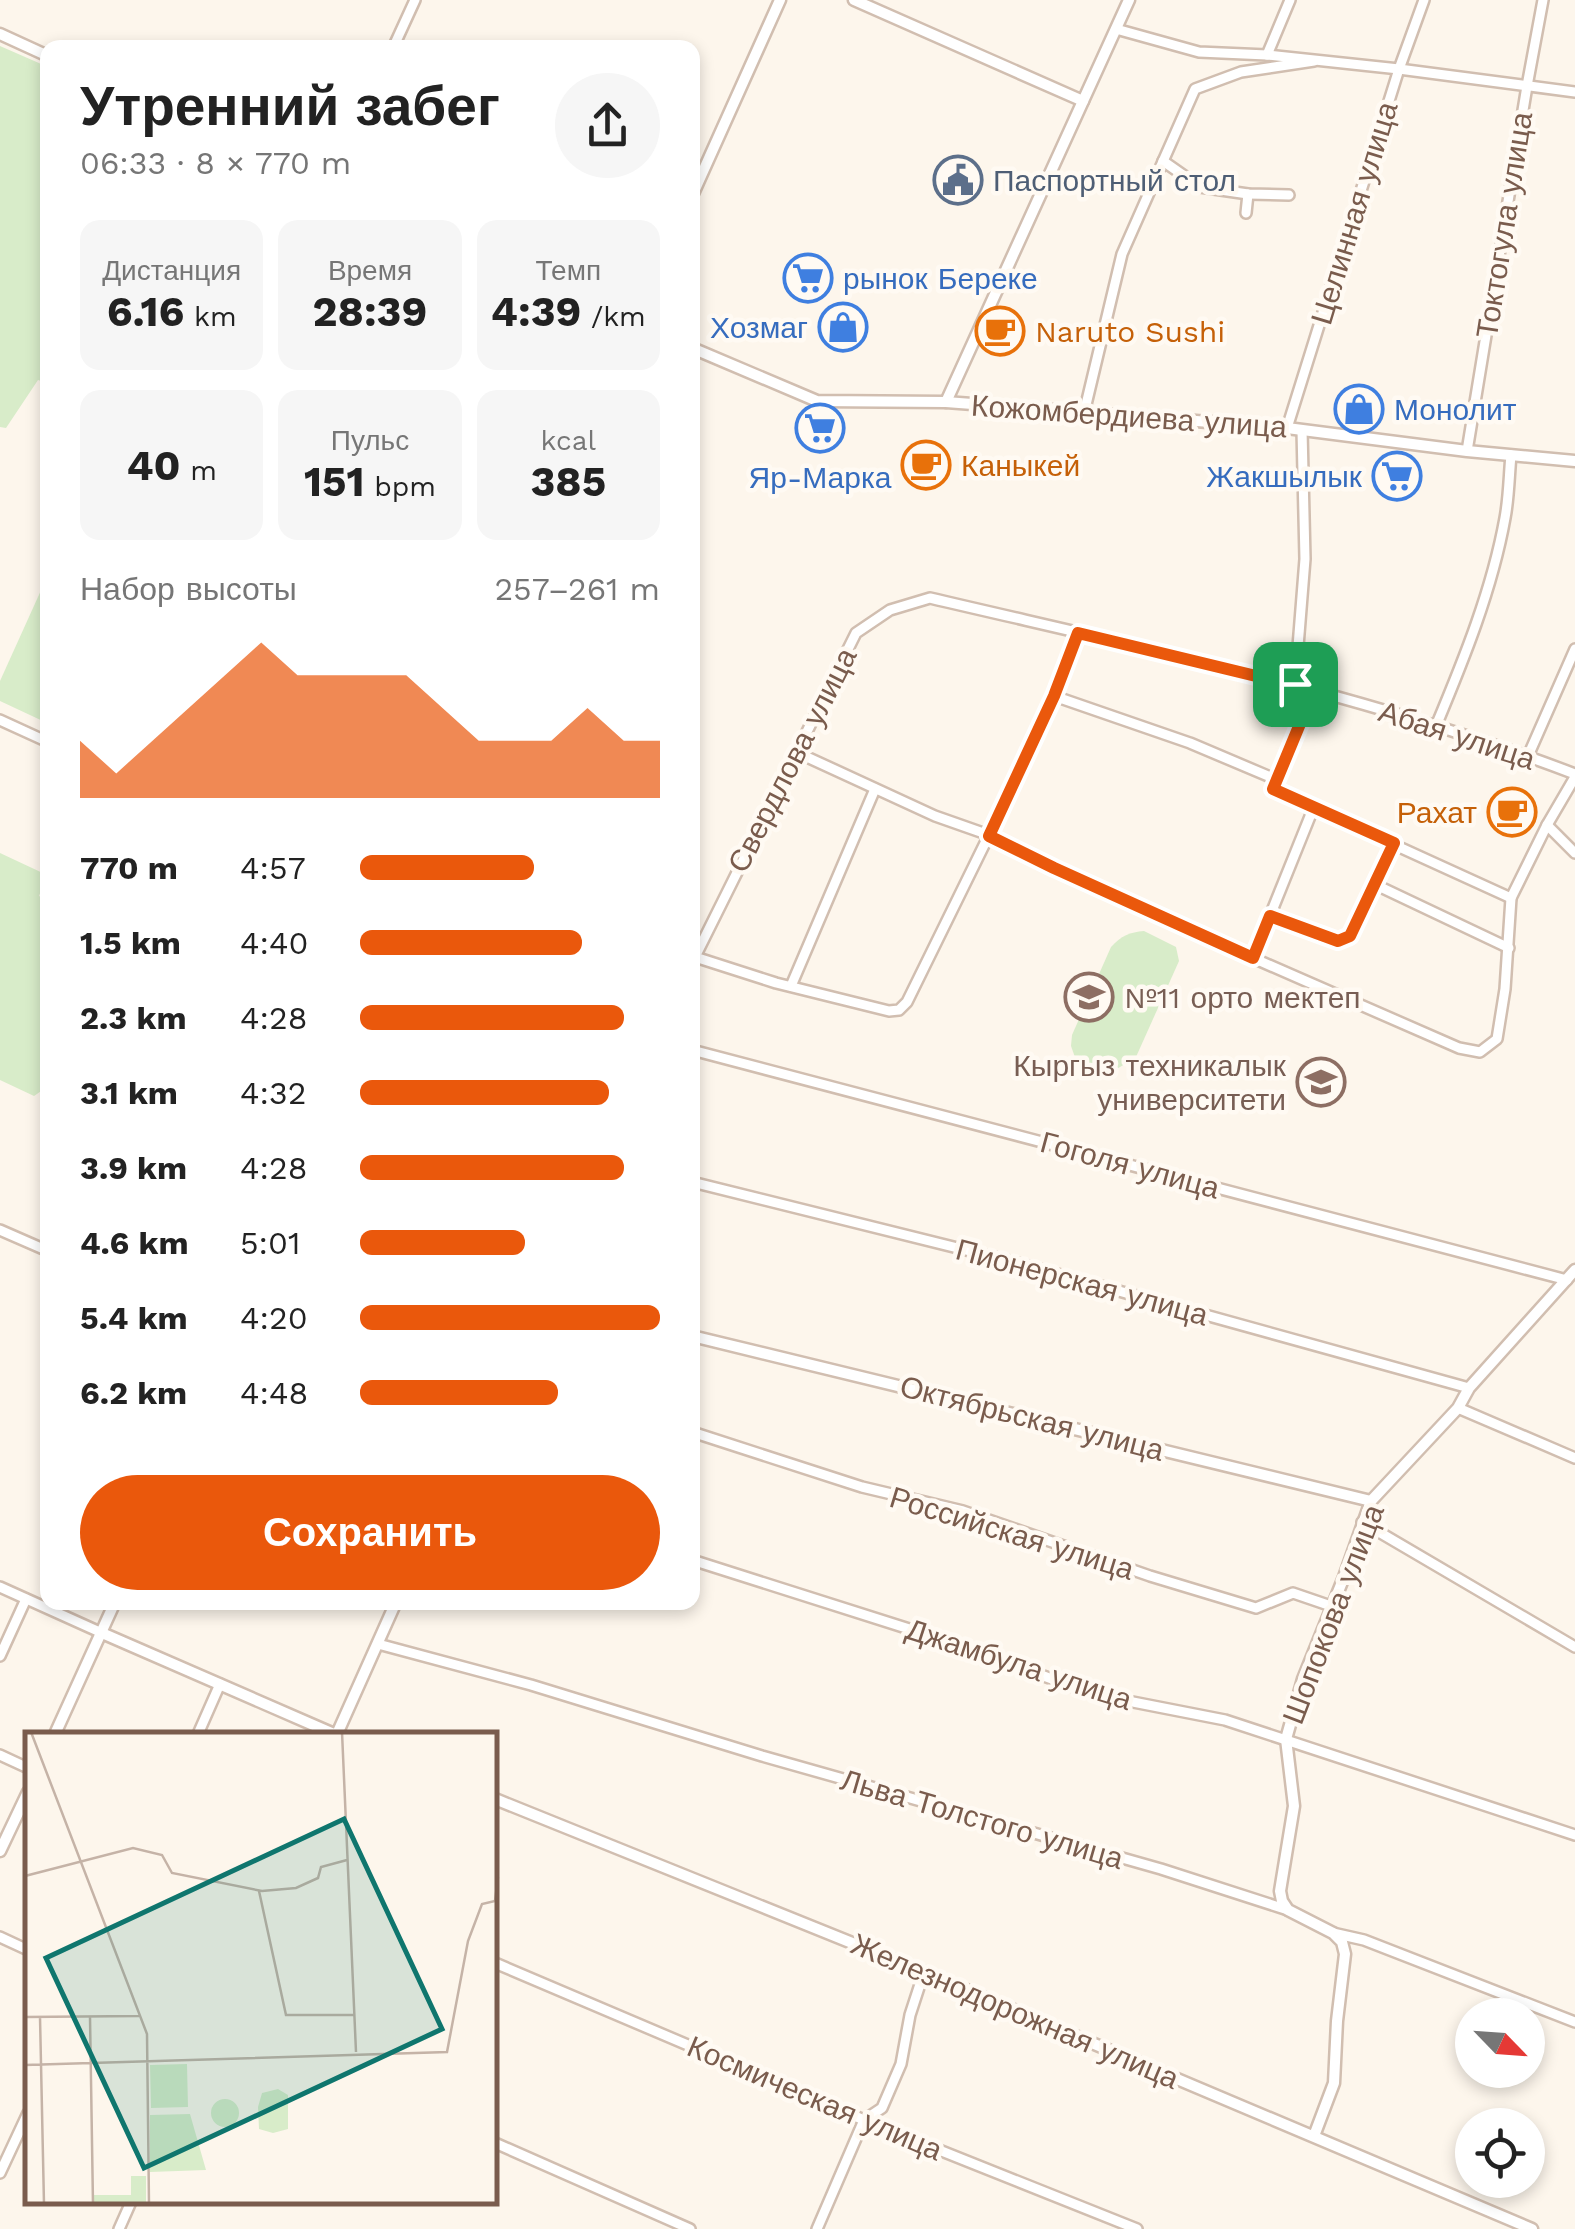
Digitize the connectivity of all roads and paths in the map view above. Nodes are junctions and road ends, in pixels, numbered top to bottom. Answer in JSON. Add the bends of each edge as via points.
{"nodes":[{"id":1,"x":416,"y":0,"type":"edge"},
{"id":2,"x":780,"y":0,"type":"edge"},
{"id":3,"x":854,"y":0,"type":"edge"},
{"id":4,"x":1129,"y":0,"type":"edge"},
{"id":5,"x":1290,"y":0,"type":"edge"},
{"id":6,"x":1424,"y":0,"type":"edge"},
{"id":7,"x":1544,"y":0,"type":"edge"},
{"id":8,"x":1116,"y":29,"type":"junction"},
{"id":9,"x":0,"y":34,"type":"edge"},
{"id":10,"x":398,"y":40,"type":"edge"},
{"id":11,"x":40,"y":52,"type":"edge"},
{"id":12,"x":1267,"y":55,"type":"junction"},
{"id":13,"x":1314,"y":61,"type":"junction"},
{"id":14,"x":1400,"y":69,"type":"junction"},
{"id":15,"x":1527,"y":86,"type":"junction"},
{"id":16,"x":1575,"y":92,"type":"edge"},
{"id":17,"x":1083,"y":102,"type":"junction"},
{"id":18,"x":1163,"y":161,"type":"junction"},
{"id":19,"x":700,"y":178,"type":"edge"},
{"id":20,"x":1248,"y":194,"type":"junction"},
{"id":21,"x":1289,"y":195,"type":"dead end"},
{"id":22,"x":1246,"y":212,"type":"dead end"},
{"id":23,"x":700,"y":351,"type":"edge"},
{"id":24,"x":946,"y":402,"type":"junction"},
{"id":25,"x":1084,"y":412,"type":"junction"},
{"id":26,"x":1287,"y":428,"type":"junction"},
{"id":27,"x":1302,"y":430,"type":"junction"},
{"id":28,"x":1467,"y":450,"type":"junction"},
{"id":29,"x":1512,"y":455,"type":"junction"},
{"id":30,"x":1575,"y":461,"type":"edge"},
{"id":31,"x":930,"y":598,"type":"joint"},
{"id":32,"x":1078,"y":633,"type":"junction"},
{"id":33,"x":1575,"y":649,"type":"edge"},
{"id":34,"x":1295,"y":684,"type":"junction"},
{"id":35,"x":1314,"y":690,"type":"junction"},
{"id":36,"x":1054,"y":696,"type":"junction"},
{"id":37,"x":0,"y":720,"type":"edge"},
{"id":38,"x":1436,"y":726,"type":"junction"},
{"id":39,"x":40,"y":738,"type":"edge"},
{"id":40,"x":796,"y":752,"type":"junction"},
{"id":41,"x":1528,"y":756,"type":"junction"},
{"id":42,"x":1575,"y":776,"type":"edge"},
{"id":43,"x":1276,"y":779,"type":"junction"},
{"id":44,"x":875,"y":789,"type":"junction"},
{"id":45,"x":1313,"y":808,"type":"junction"},
{"id":46,"x":1547,"y":825,"type":"junction"},
{"id":47,"x":989,"y":836,"type":"junction"},
{"id":48,"x":1394,"y":843,"type":"junction"},
{"id":49,"x":1575,"y":853,"type":"edge"},
{"id":50,"x":1374,"y":884,"type":"junction"},
{"id":51,"x":1511,"y":898,"type":"junction"},
{"id":52,"x":1270,"y":916,"type":"junction"},
{"id":53,"x":700,"y":948,"type":"edge"},
{"id":54,"x":1509,"y":948,"type":"junction"},
{"id":55,"x":1253,"y":958,"type":"junction"},
{"id":56,"x":700,"y":962,"type":"edge"},
{"id":57,"x":791,"y":986,"type":"junction"},
{"id":58,"x":700,"y":1052,"type":"edge"},
{"id":59,"x":700,"y":1184,"type":"edge"},
{"id":60,"x":0,"y":1230,"type":"edge"},
{"id":61,"x":40,"y":1248,"type":"edge"},
{"id":62,"x":1571,"y":1275,"type":"edge"},
{"id":63,"x":700,"y":1338,"type":"edge"},
{"id":64,"x":1469,"y":1388,"type":"junction"},
{"id":65,"x":1458,"y":1408,"type":"junction"},
{"id":66,"x":700,"y":1435,"type":"edge"},
{"id":67,"x":1575,"y":1458,"type":"edge"},
{"id":68,"x":1371,"y":1500,"type":"junction"},
{"id":69,"x":1362,"y":1522,"type":"junction"},
{"id":70,"x":700,"y":1563,"type":"edge"},
{"id":71,"x":0,"y":1588,"type":"edge"},
{"id":72,"x":26,"y":1599,"type":"junction"},
{"id":73,"x":40,"y":1605,"type":"edge"},
{"id":74,"x":1331,"y":1606,"type":"junction"},
{"id":75,"x":51,"y":1610,"type":"edge"},
{"id":76,"x":112,"y":1610,"type":"edge"},
{"id":77,"x":393,"y":1610,"type":"edge"},
{"id":78,"x":102,"y":1633,"type":"junction"},
{"id":79,"x":378,"y":1644,"type":"junction"},
{"id":80,"x":1575,"y":1647,"type":"edge"},
{"id":81,"x":0,"y":1656,"type":"edge"},
{"id":82,"x":220,"y":1684,"type":"junction"},
{"id":83,"x":56,"y":1732,"type":"edge"},
{"id":84,"x":199,"y":1732,"type":"edge"},
{"id":85,"x":330,"y":1732,"type":"edge"},
{"id":86,"x":336,"y":1732,"type":"edge"},
{"id":87,"x":1286,"y":1739,"type":"junction"},
{"id":88,"x":0,"y":1755,"type":"edge"},
{"id":89,"x":25,"y":1767,"type":"edge"},
{"id":90,"x":25,"y":1798,"type":"edge"},
{"id":91,"x":498,"y":1800,"type":"edge"},
{"id":92,"x":1575,"y":1835,"type":"edge"},
{"id":93,"x":0,"y":1851,"type":"edge"},
{"id":94,"x":1288,"y":1910,"type":"junction"},
{"id":95,"x":1333,"y":1933,"type":"junction"},
{"id":96,"x":0,"y":1937,"type":"edge"},
{"id":97,"x":25,"y":1949,"type":"edge"},
{"id":98,"x":498,"y":1963,"type":"edge"},
{"id":99,"x":924,"y":1972,"type":"junction"},
{"id":100,"x":1575,"y":2022,"type":"edge"},
{"id":101,"x":25,"y":2119,"type":"edge"},
{"id":102,"x":864,"y":2120,"type":"junction"},
{"id":103,"x":1314,"y":2136,"type":"junction"},
{"id":104,"x":498,"y":2144,"type":"edge"},
{"id":105,"x":0,"y":2172,"type":"edge"},
{"id":106,"x":130,"y":2204,"type":"edge"},
{"id":107,"x":1514,"y":2226,"type":"edge"},
{"id":108,"x":119,"y":2229,"type":"edge"},
{"id":109,"x":690,"y":2229,"type":"edge"},
{"id":110,"x":817,"y":2229,"type":"edge"},
{"id":111,"x":1137,"y":2229,"type":"edge"},
{"id":112,"x":1532,"y":2229,"type":"edge"}],
"edges":[{"from":1,"to":10,"type":"street"},
{"from":2,"to":19,"type":"street"},
{"from":3,"to":17,"type":"street"},
{"from":4,"to":8,"type":"street"},
{"from":5,"to":12,"type":"street"},
{"from":6,"to":14,"type":"street","name":"Целинная улица"},
{"from":7,"to":15,"type":"street","name":"Токтогула улица"},
{"from":8,"to":12,"type":"street","via":[[1200,52]]},
{"from":8,"to":17,"type":"street"},
{"from":9,"to":11,"type":"street"},
{"from":12,"to":13,"type":"street"},
{"from":13,"to":14,"type":"street"},
{"from":13,"to":18,"type":"street","via":[[1241,72],[1194,90]]},
{"from":14,"to":15,"type":"street"},
{"from":14,"to":26,"type":"street","name":"Целинная улица"},
{"from":15,"to":16,"type":"street"},
{"from":15,"to":28,"type":"street","name":"Токтогула улица"},
{"from":17,"to":24,"type":"street"},
{"from":18,"to":20,"type":"street","via":[[1200,187]]},
{"from":18,"to":25,"type":"street","via":[[1122,254]]},
{"from":20,"to":21,"type":"street"},
{"from":20,"to":22,"type":"street"},
{"from":23,"to":24,"type":"street","name":"Кожомбердиева улица","via":[[817,401]]},
{"from":24,"to":25,"type":"street","name":"Кожомбердиева улица"},
{"from":25,"to":26,"type":"street","name":"Кожомбердиева улица"},
{"from":26,"to":27,"type":"street","name":"Кожомбердиева улица"},
{"from":27,"to":28,"type":"street","name":"Кожомбердиева улица"},
{"from":27,"to":34,"type":"street","via":[[1305,559]]},
{"from":28,"to":29,"type":"street","name":"Кожомбердиева улица"},
{"from":29,"to":30,"type":"street","name":"Кожомбердиева улица"},
{"from":29,"to":38,"type":"street","via":[[1490,582]]},
{"from":31,"to":32,"type":"street","name":"Абая улица"},
{"from":31,"to":40,"type":"street","name":"Свердлова улица","via":[[890,610],[856,633]]},
{"from":32,"to":34,"type":"street","name":"Абая улица"},
{"from":32,"to":36,"type":"street"},
{"from":33,"to":41,"type":"street"},
{"from":34,"to":35,"type":"street","name":"Абая улица"},
{"from":35,"to":38,"type":"street","name":"Абая улица"},
{"from":35,"to":43,"type":"street"},
{"from":36,"to":43,"type":"street"},
{"from":36,"to":47,"type":"street"},
{"from":37,"to":39,"type":"street"},
{"from":38,"to":41,"type":"street","name":"Абая улица"},
{"from":40,"to":44,"type":"street"},
{"from":40,"to":53,"type":"street","name":"Свердлова улица"},
{"from":41,"to":42,"type":"street","name":"Абая улица"},
{"from":42,"to":46,"type":"street"},
{"from":43,"to":45,"type":"street","via":[[1275,791]]},
{"from":44,"to":47,"type":"street"},
{"from":44,"to":57,"type":"street"},
{"from":45,"to":48,"type":"street"},
{"from":45,"to":52,"type":"street"},
{"from":46,"to":49,"type":"street"},
{"from":46,"to":51,"type":"street"},
{"from":47,"to":55,"type":"street"},
{"from":47,"to":57,"type":"street","via":[[903,1007],[889,1011]]},
{"from":48,"to":50,"type":"street"},
{"from":48,"to":51,"type":"street"},
{"from":50,"to":52,"type":"street","via":[[1345,940]]},
{"from":50,"to":54,"type":"street"},
{"from":51,"to":54,"type":"street"},
{"from":52,"to":55,"type":"street"},
{"from":54,"to":55,"type":"street","via":[[1497,1039],[1480,1052]]},
{"from":56,"to":57,"type":"street"},
{"from":58,"to":62,"type":"street","name":"Гоголя улица"},
{"from":59,"to":64,"type":"street","name":"Пионерская улица","via":[[1014,1262]]},
{"from":60,"to":61,"type":"street"},
{"from":62,"to":64,"type":"street","name":"Шопокова улица"},
{"from":63,"to":68,"type":"street","name":"Октябрьская улица"},
{"from":64,"to":65,"type":"street","name":"Шопокова улица"},
{"from":65,"to":67,"type":"street"},
{"from":65,"to":68,"type":"street","name":"Шопокова улица"},
{"from":66,"to":74,"type":"street","name":"Российская улица","via":[[862,1487],[963,1511],[1256,1608],[1293,1593]]},
{"from":68,"to":69,"type":"street","name":"Шопокова улица"},
{"from":69,"to":74,"type":"street","name":"Шопокова улица"},
{"from":69,"to":80,"type":"street"},
{"from":70,"to":87,"type":"street","name":"Джамбула улица","via":[[1092,1694]]},
{"from":71,"to":72,"type":"street"},
{"from":72,"to":73,"type":"street"},
{"from":72,"to":81,"type":"street"},
{"from":74,"to":87,"type":"street","name":"Шопокова улица"},
{"from":75,"to":78,"type":"street"},
{"from":76,"to":78,"type":"street"},
{"from":77,"to":79,"type":"street"},
{"from":78,"to":82,"type":"street"},
{"from":78,"to":83,"type":"street"},
{"from":79,"to":86,"type":"street"},
{"from":79,"to":94,"type":"street","name":"Льва Толстого улица"},
{"from":82,"to":84,"type":"street"},
{"from":82,"to":85,"type":"street"},
{"from":87,"to":92,"type":"street","name":"Джамбула улица"},
{"from":87,"to":94,"type":"street","name":"Шопокова улица","via":[[1294,1806],[1280,1890]]},
{"from":88,"to":89,"type":"street"},
{"from":90,"to":93,"type":"street"},
{"from":91,"to":99,"type":"street","name":"Железнодорожная улица"},
{"from":94,"to":95,"type":"street","name":"Льва Толстого улица"},
{"from":95,"to":100,"type":"street","name":"Льва Толстого улица"},
{"from":95,"to":103,"type":"street","via":[[1345,1954],[1334,2083]]},
{"from":96,"to":97,"type":"street"},
{"from":98,"to":102,"type":"street","name":"Космическая улица"},
{"from":99,"to":102,"type":"street","via":[[901,2064],[882,2108]]},
{"from":99,"to":103,"type":"street","name":"Железнодорожная улица"},
{"from":101,"to":105,"type":"street"},
{"from":102,"to":110,"type":"street"},
{"from":102,"to":111,"type":"street","name":"Космическая улица"},
{"from":103,"to":107,"type":"street","name":"Железнодорожная улица"},
{"from":104,"to":109,"type":"street"},
{"from":106,"to":108,"type":"street"},
{"from":107,"to":112,"type":"street","name":"Железнодорожная улица"}]}
